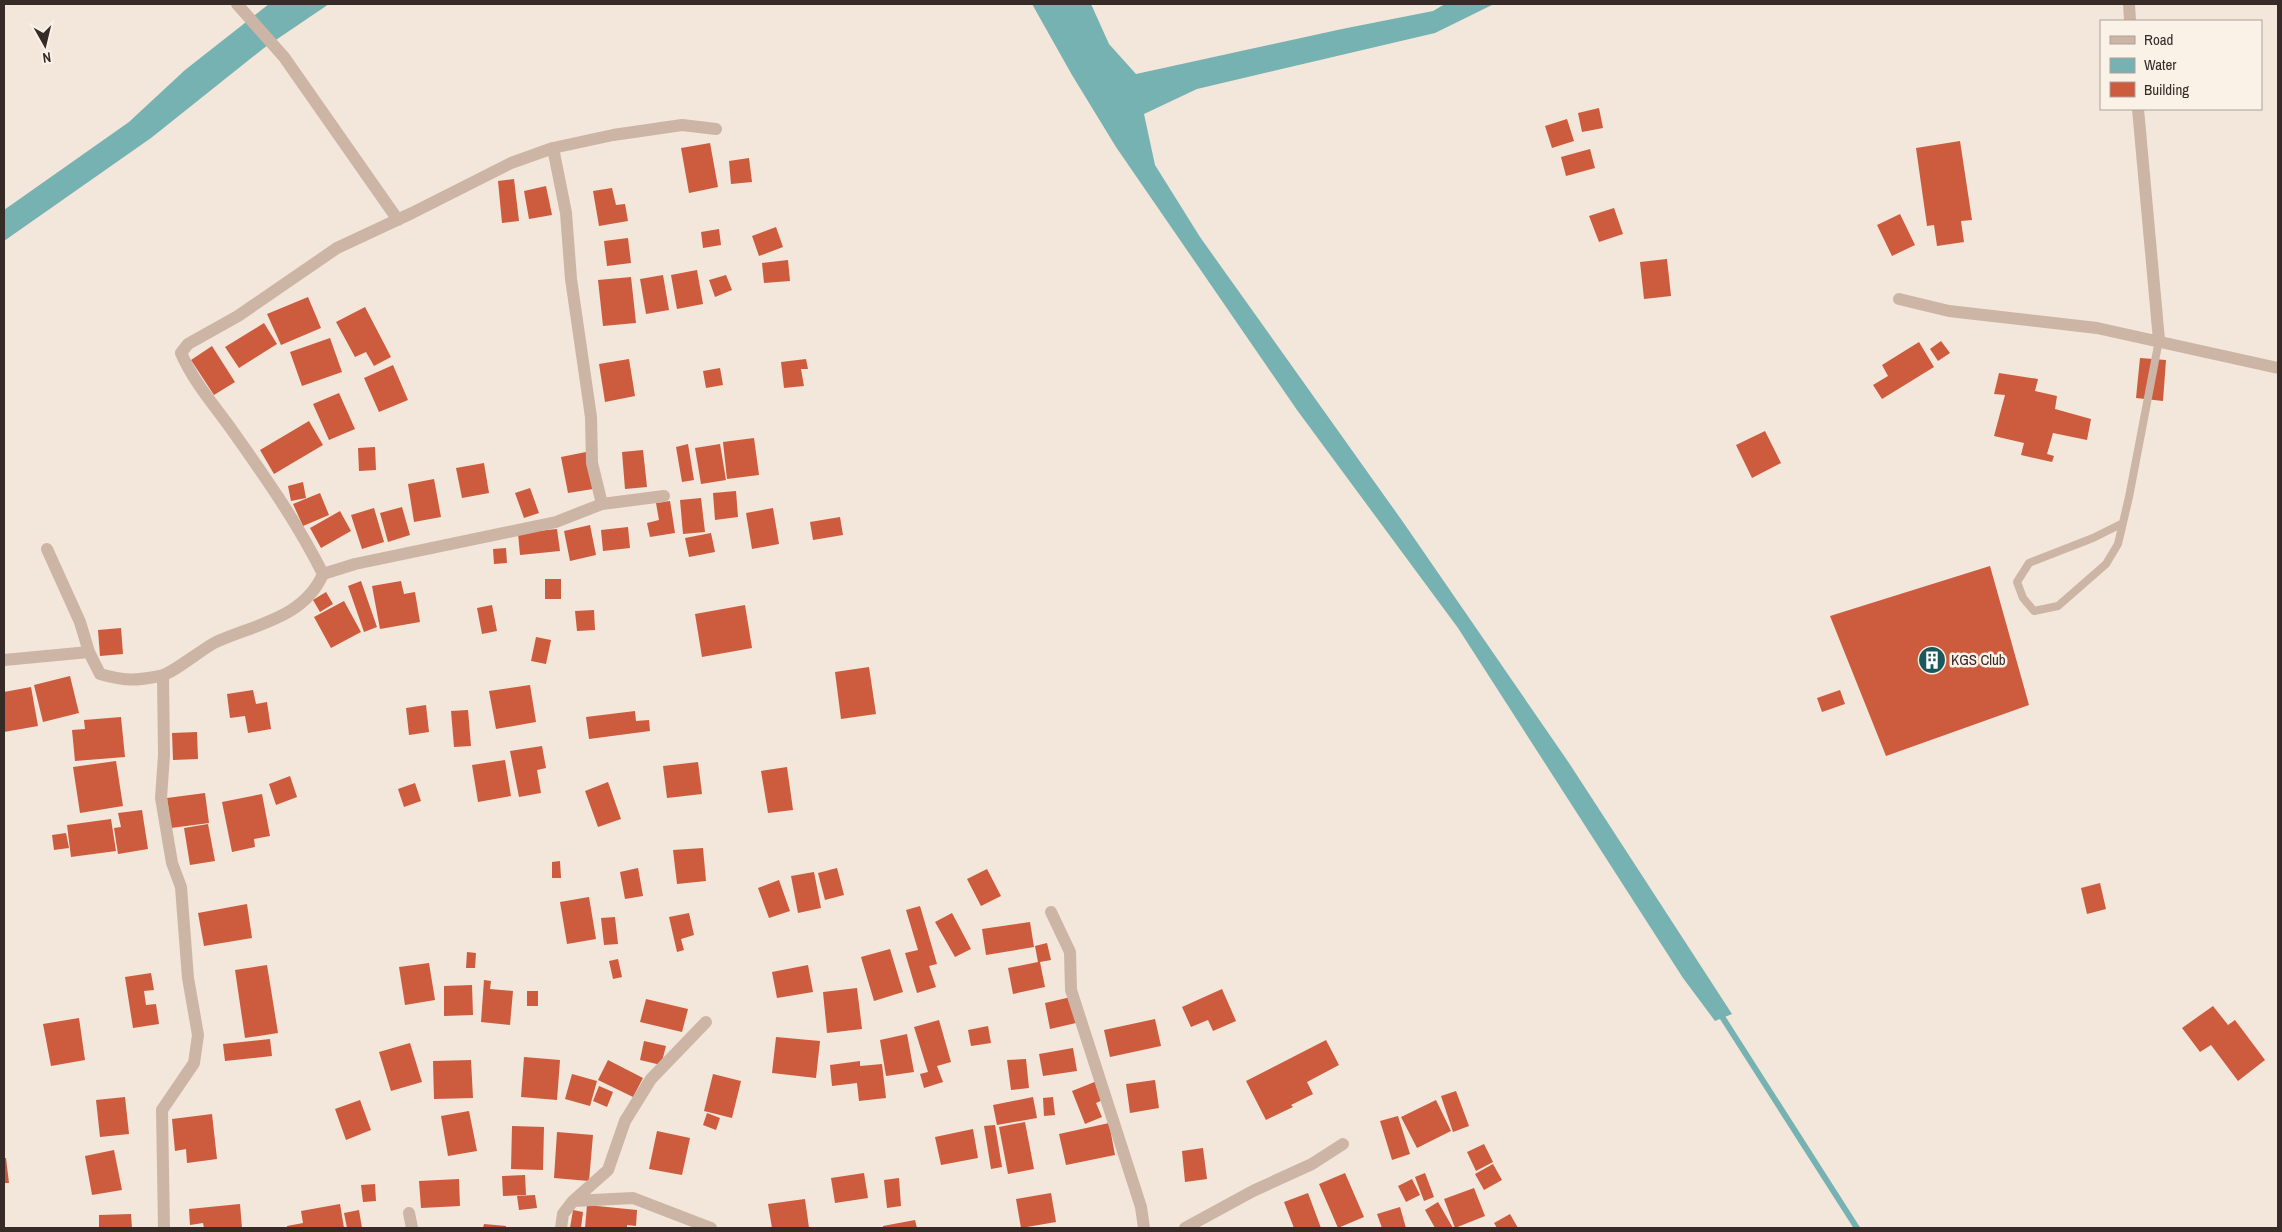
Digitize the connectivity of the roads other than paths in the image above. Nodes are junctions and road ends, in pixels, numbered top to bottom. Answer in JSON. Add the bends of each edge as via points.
{"nodes":[{"id":1,"x":2128,"y":4,"type":"edge"},
{"id":2,"x":238,"y":6,"type":"edge"},
{"id":3,"x":2130,"y":20,"type":"edge"},
{"id":4,"x":2138,"y":110,"type":"edge"},
{"id":5,"x":716,"y":129,"type":"dead end"},
{"id":6,"x":553,"y":148,"type":"junction"},
{"id":7,"x":398,"y":220,"type":"junction"},
{"id":8,"x":1899,"y":299,"type":"dead end"},
{"id":9,"x":2159,"y":340,"type":"junction"},
{"id":10,"x":2278,"y":368,"type":"edge"},
{"id":11,"x":664,"y":496,"type":"dead end"},
{"id":12,"x":602,"y":504,"type":"junction"},
{"id":13,"x":2121,"y":524,"type":"junction"},
{"id":14,"x":47,"y":549,"type":"dead end"},
{"id":15,"x":324,"y":574,"type":"junction"},
{"id":16,"x":89,"y":652,"type":"junction"},
{"id":17,"x":4,"y":660,"type":"edge"},
{"id":18,"x":163,"y":676,"type":"junction"},
{"id":19,"x":1051,"y":912,"type":"dead end"},
{"id":20,"x":706,"y":1022,"type":"dead end"},
{"id":21,"x":1343,"y":1144,"type":"dead end"},
{"id":22,"x":572,"y":1201,"type":"junction"},
{"id":23,"x":409,"y":1213,"type":"dead end"},
{"id":24,"x":164,"y":1228,"type":"edge"},
{"id":25,"x":412,"y":1228,"type":"edge"},
{"id":26,"x":561,"y":1228,"type":"edge"},
{"id":27,"x":711,"y":1228,"type":"edge"},
{"id":28,"x":1144,"y":1228,"type":"edge"},
{"id":29,"x":1185,"y":1228,"type":"edge"}],
"edges":[{"from":1,"to":3,"type":"street"},
{"from":2,"to":7,"type":"street","via":[[284,57]]},
{"from":4,"to":9,"type":"street"},
{"from":5,"to":6,"type":"street","via":[[682,125]]},
{"from":6,"to":7,"type":"street","via":[[511,163]]},
{"from":6,"to":12,"type":"street","via":[[566,213],[571,279],[590,417],[592,463]]},
{"from":7,"to":15,"type":"street","via":[[320,258],[238,316],[188,344],[182,353],[191,376],[266,478]]},
{"from":8,"to":9,"type":"street","via":[[1949,311],[2097,328]]},
{"from":9,"to":10,"type":"street"},
{"from":9,"to":13,"type":"lane"},
{"from":11,"to":12,"type":"street"},
{"from":12,"to":15,"type":"street","via":[[556,522],[355,564]]},
{"from":13,"to":13,"type":"lane","via":[[2118,544],[2106,564],[2058,606],[2034,611],[2023,598],[2017,582],[2029,563]]},
{"from":14,"to":16,"type":"street","via":[[80,622]]},
{"from":15,"to":18,"type":"street","via":[[317,589],[283,616],[216,643]]},
{"from":16,"to":17,"type":"street"},
{"from":16,"to":18,"type":"street","via":[[100,674],[124,681]]},
{"from":18,"to":24,"type":"street","via":[[164,755],[160,798],[172,863],[181,887],[188,978],[198,1035],[194,1063],[162,1110]]},
{"from":19,"to":28,"type":"street","via":[[1070,952],[1071,990],[1141,1207]]},
{"from":20,"to":22,"type":"street","via":[[651,1079],[625,1122],[608,1170]]},
{"from":21,"to":29,"type":"street","via":[[1312,1164]]},
{"from":22,"to":26,"type":"street","via":[[563,1214]]},
{"from":22,"to":27,"type":"street","via":[[633,1198]]},
{"from":23,"to":25,"type":"street"}]}
